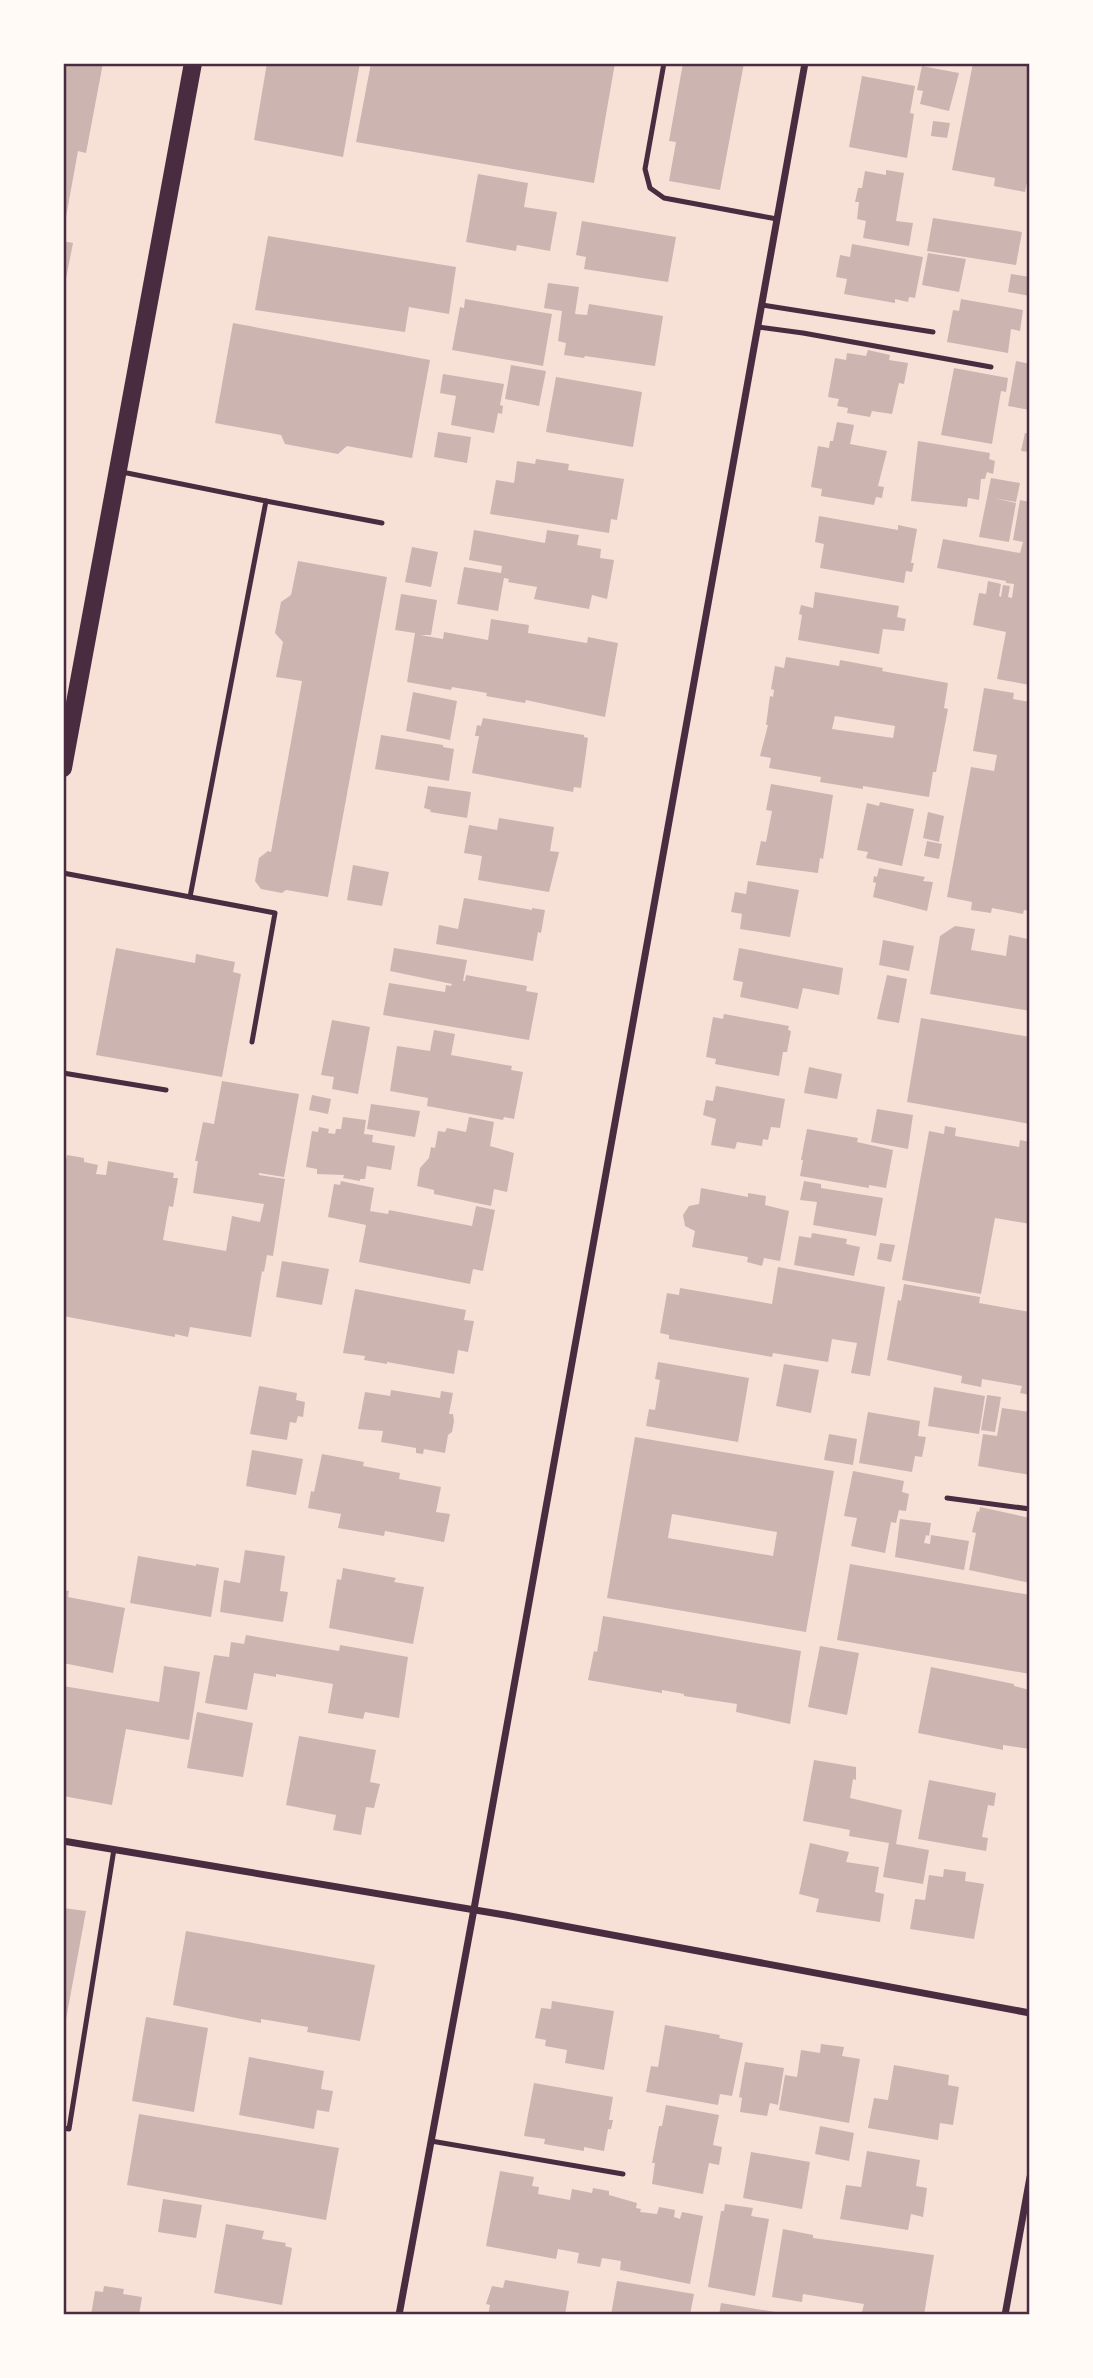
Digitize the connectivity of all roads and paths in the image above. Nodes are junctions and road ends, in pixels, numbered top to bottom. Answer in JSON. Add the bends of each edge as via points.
{"nodes":[{"id":1,"x":192,"y":63,"type":"edge"},
{"id":2,"x":664,"y":63,"type":"edge"},
{"id":3,"x":805,"y":63,"type":"edge"},
{"id":4,"x":777,"y":219,"type":"junction"},
{"id":5,"x":762,"y":305,"type":"junction"},
{"id":6,"x":758,"y":327,"type":"junction"},
{"id":7,"x":933,"y":332,"type":"dead end"},
{"id":8,"x":991,"y":367,"type":"dead end"},
{"id":9,"x":118,"y":471,"type":"junction"},
{"id":10,"x":266,"y":500,"type":"junction"},
{"id":11,"x":382,"y":523,"type":"dead end"},
{"id":12,"x":63,"y":768,"type":"edge"},
{"id":13,"x":63,"y":873,"type":"edge"},
{"id":14,"x":190,"y":897,"type":"junction"},
{"id":15,"x":252,"y":1042,"type":"dead end"},
{"id":16,"x":63,"y":1073,"type":"edge"},
{"id":17,"x":166,"y":1090,"type":"dead end"},
{"id":18,"x":947,"y":1498,"type":"dead end"},
{"id":19,"x":1030,"y":1509,"type":"edge"},
{"id":20,"x":63,"y":1841,"type":"edge"},
{"id":21,"x":114,"y":1849,"type":"junction"},
{"id":22,"x":474,"y":1909,"type":"junction"},
{"id":23,"x":1030,"y":2013,"type":"edge"},
{"id":24,"x":63,"y":2128,"type":"edge"},
{"id":25,"x":431,"y":2141,"type":"junction"},
{"id":26,"x":623,"y":2174,"type":"dead end"},
{"id":27,"x":1030,"y":2177,"type":"edge"},
{"id":28,"x":399,"y":2315,"type":"edge"},
{"id":29,"x":1005,"y":2315,"type":"edge"}],
"edges":[{"from":1,"to":9,"type":"main road"},
{"from":2,"to":4,"type":"lane","via":[[645,169],[650,188],[664,198]]},
{"from":3,"to":4,"type":"street"},
{"from":4,"to":5,"type":"street"},
{"from":5,"to":6,"type":"street"},
{"from":5,"to":7,"type":"lane"},
{"from":6,"to":8,"type":"lane"},
{"from":6,"to":22,"type":"street"},
{"from":9,"to":10,"type":"lane"},
{"from":9,"to":12,"type":"main road"},
{"from":10,"to":11,"type":"lane"},
{"from":10,"to":14,"type":"lane"},
{"from":13,"to":14,"type":"lane"},
{"from":14,"to":15,"type":"lane","via":[[275,913]]},
{"from":16,"to":17,"type":"lane"},
{"from":18,"to":19,"type":"lane"},
{"from":20,"to":21,"type":"street"},
{"from":21,"to":22,"type":"street"},
{"from":21,"to":24,"type":"lane","via":[[69,2129]]},
{"from":22,"to":23,"type":"street"},
{"from":22,"to":25,"type":"street"},
{"from":25,"to":26,"type":"lane"},
{"from":25,"to":28,"type":"street"},
{"from":27,"to":29,"type":"street"}]}
